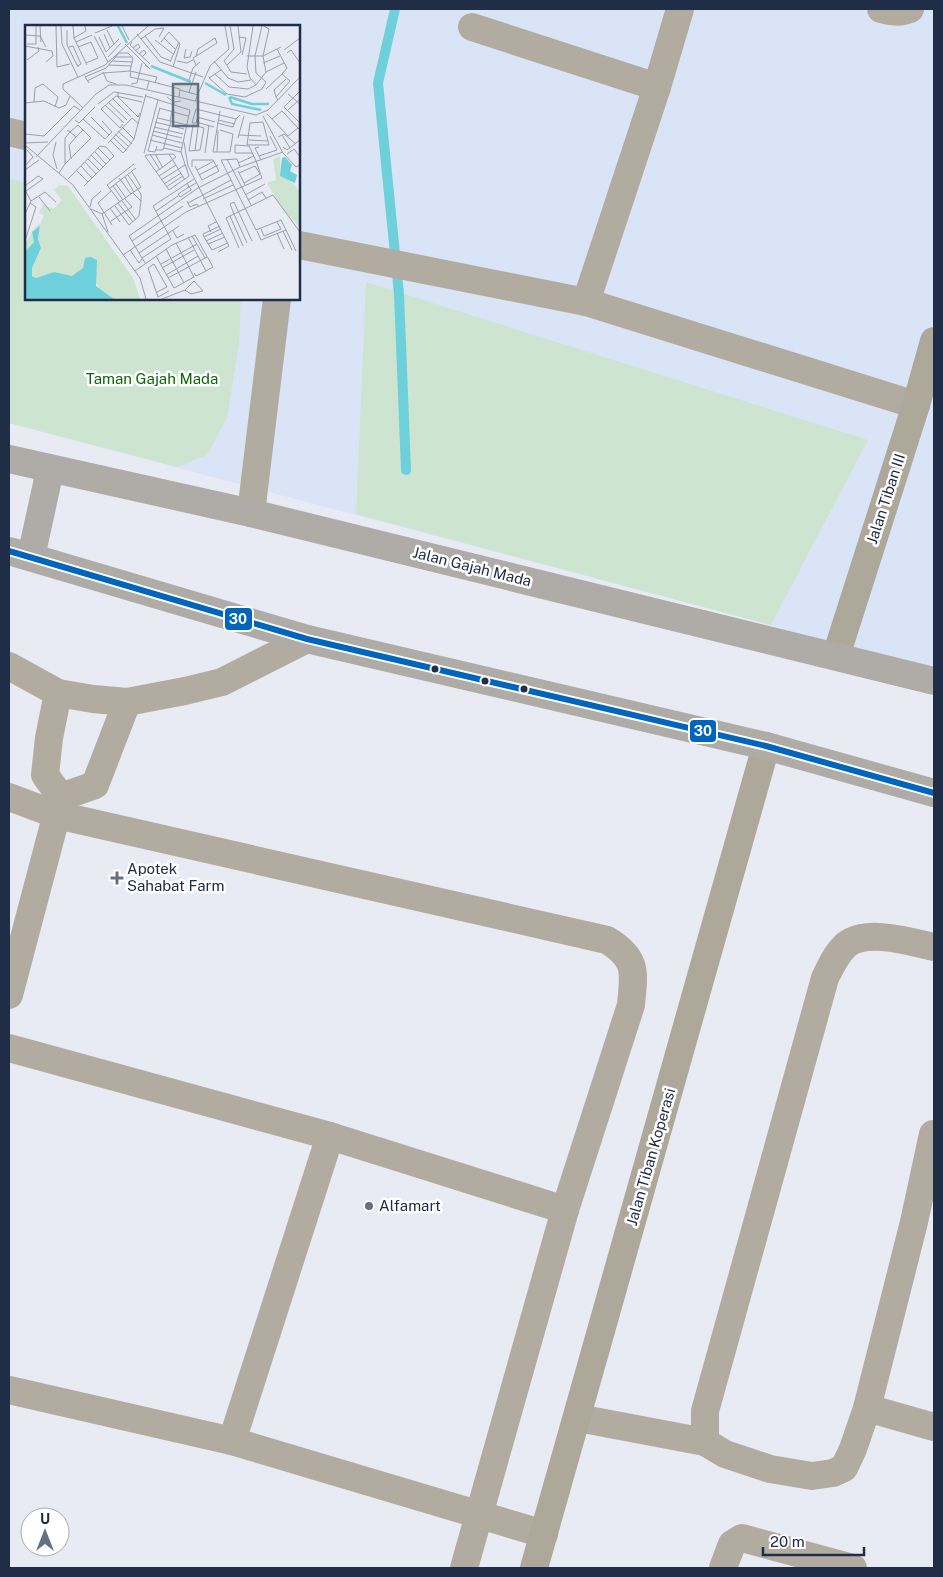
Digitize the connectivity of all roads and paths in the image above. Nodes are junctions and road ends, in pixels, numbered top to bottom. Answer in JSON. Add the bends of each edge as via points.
{"nodes":[{"id":1,"x":680,"y":9,"type":"edge"},
{"id":2,"x":881,"y":9,"type":"edge"},
{"id":3,"x":910,"y":9,"type":"edge"},
{"id":4,"x":472,"y":27,"type":"dead end"},
{"id":5,"x":657,"y":86,"type":"junction"},
{"id":6,"x":9,"y":132,"type":"edge"},
{"id":7,"x":25,"y":136,"type":"edge"},
{"id":8,"x":300,"y":245,"type":"edge"},
{"id":9,"x":277,"y":300,"type":"edge"},
{"id":10,"x":586,"y":302,"type":"junction"},
{"id":11,"x":934,"y":341,"type":"edge"},
{"id":12,"x":916,"y":405,"type":"junction"},
{"id":13,"x":9,"y":459,"type":"edge"},
{"id":14,"x":50,"y":470,"type":"junction"},
{"id":15,"x":251,"y":513,"type":"junction"},
{"id":16,"x":20,"y":554,"type":"edge"},
{"id":17,"x":307,"y":640,"type":"junction"},
{"id":18,"x":836,"y":656,"type":"junction"},
{"id":19,"x":9,"y":666,"type":"edge"},
{"id":20,"x":934,"y":681,"type":"edge"},
{"id":21,"x":58,"y":693,"type":"junction"},
{"id":22,"x":127,"y":702,"type":"junction"},
{"id":23,"x":766,"y":746,"type":"junction"},
{"id":24,"x":934,"y":793,"type":"edge"},
{"id":25,"x":9,"y":797,"type":"edge"},
{"id":26,"x":59,"y":806,"type":"junction"},
{"id":27,"x":934,"y":947,"type":"edge"},
{"id":28,"x":9,"y":995,"type":"edge"},
{"id":29,"x":9,"y":1048,"type":"edge"},
{"id":30,"x":933,"y":1134,"type":"dead end"},
{"id":31,"x":330,"y":1136,"type":"junction"},
{"id":32,"x":565,"y":1210,"type":"junction"},
{"id":33,"x":924,"y":1224,"type":"edge"},
{"id":34,"x":9,"y":1390,"type":"edge"},
{"id":35,"x":867,"y":1408,"type":"junction"},
{"id":36,"x":578,"y":1418,"type":"junction"},
{"id":37,"x":934,"y":1427,"type":"edge"},
{"id":38,"x":232,"y":1441,"type":"junction"},
{"id":39,"x":705,"y":1442,"type":"junction"},
{"id":40,"x":480,"y":1516,"type":"junction"},
{"id":41,"x":544,"y":1534,"type":"junction"},
{"id":42,"x":464,"y":1568,"type":"edge"},
{"id":43,"x":534,"y":1568,"type":"edge"},
{"id":44,"x":723,"y":1568,"type":"edge"},
{"id":45,"x":853,"y":1568,"type":"edge"}],
"edges":[{"from":1,"to":5,"type":"street"},
{"from":2,"to":3,"type":"street","via":[[891,12]]},
{"from":4,"to":5,"type":"street"},
{"from":5,"to":10,"type":"street"},
{"from":6,"to":7,"type":"street"},
{"from":8,"to":10,"type":"street"},
{"from":9,"to":15,"type":"street"},
{"from":10,"to":12,"type":"street"},
{"from":11,"to":12,"type":"street","name":"Jalan Tiban III"},
{"from":12,"to":18,"type":"street","name":"Jalan Tiban III"},
{"from":13,"to":14,"type":"highway","name":"Jalan Gajah Mada"},
{"from":14,"to":15,"type":"highway","name":"Jalan Gajah Mada"},
{"from":14,"to":16,"type":"highway"},
{"from":15,"to":18,"type":"highway","name":"Jalan Gajah Mada"},
{"from":16,"to":17,"type":"highway"},
{"from":17,"to":22,"type":"street","via":[[222,682]]},
{"from":17,"to":23,"type":"highway"},
{"from":18,"to":20,"type":"highway","name":"Jalan Gajah Mada"},
{"from":19,"to":21,"type":"street"},
{"from":21,"to":22,"type":"street"},
{"from":21,"to":26,"type":"street","via":[[45,775]]},
{"from":22,"to":26,"type":"street","via":[[95,785]]},
{"from":23,"to":24,"type":"highway"},
{"from":23,"to":36,"type":"street","name":"Jalan Tiban Koperasi"},
{"from":25,"to":26,"type":"street"},
{"from":26,"to":28,"type":"street"},
{"from":26,"to":32,"type":"street","via":[[607,940],[622,949],[630,959],[634,979],[631,1005]]},
{"from":27,"to":39,"type":"street","via":[[892,937],[867,937],[847,944],[825,978],[705,1411]]},
{"from":29,"to":31,"type":"street"},
{"from":30,"to":33,"type":"street"},
{"from":31,"to":32,"type":"street"},
{"from":31,"to":38,"type":"street"},
{"from":32,"to":40,"type":"street"},
{"from":33,"to":35,"type":"street"},
{"from":34,"to":38,"type":"street"},
{"from":35,"to":37,"type":"street"},
{"from":35,"to":39,"type":"street","via":[[844,1468],[833,1473],[812,1476],[770,1469],[725,1454]]},
{"from":36,"to":39,"type":"street"},
{"from":36,"to":41,"type":"street","name":"Jalan Tiban Koperasi"},
{"from":38,"to":40,"type":"street"},
{"from":40,"to":41,"type":"street"},
{"from":40,"to":42,"type":"street"},
{"from":41,"to":43,"type":"street","name":"Jalan Tiban Koperasi"},
{"from":44,"to":45,"type":"street","via":[[732,1544],[742,1538]]}]}
